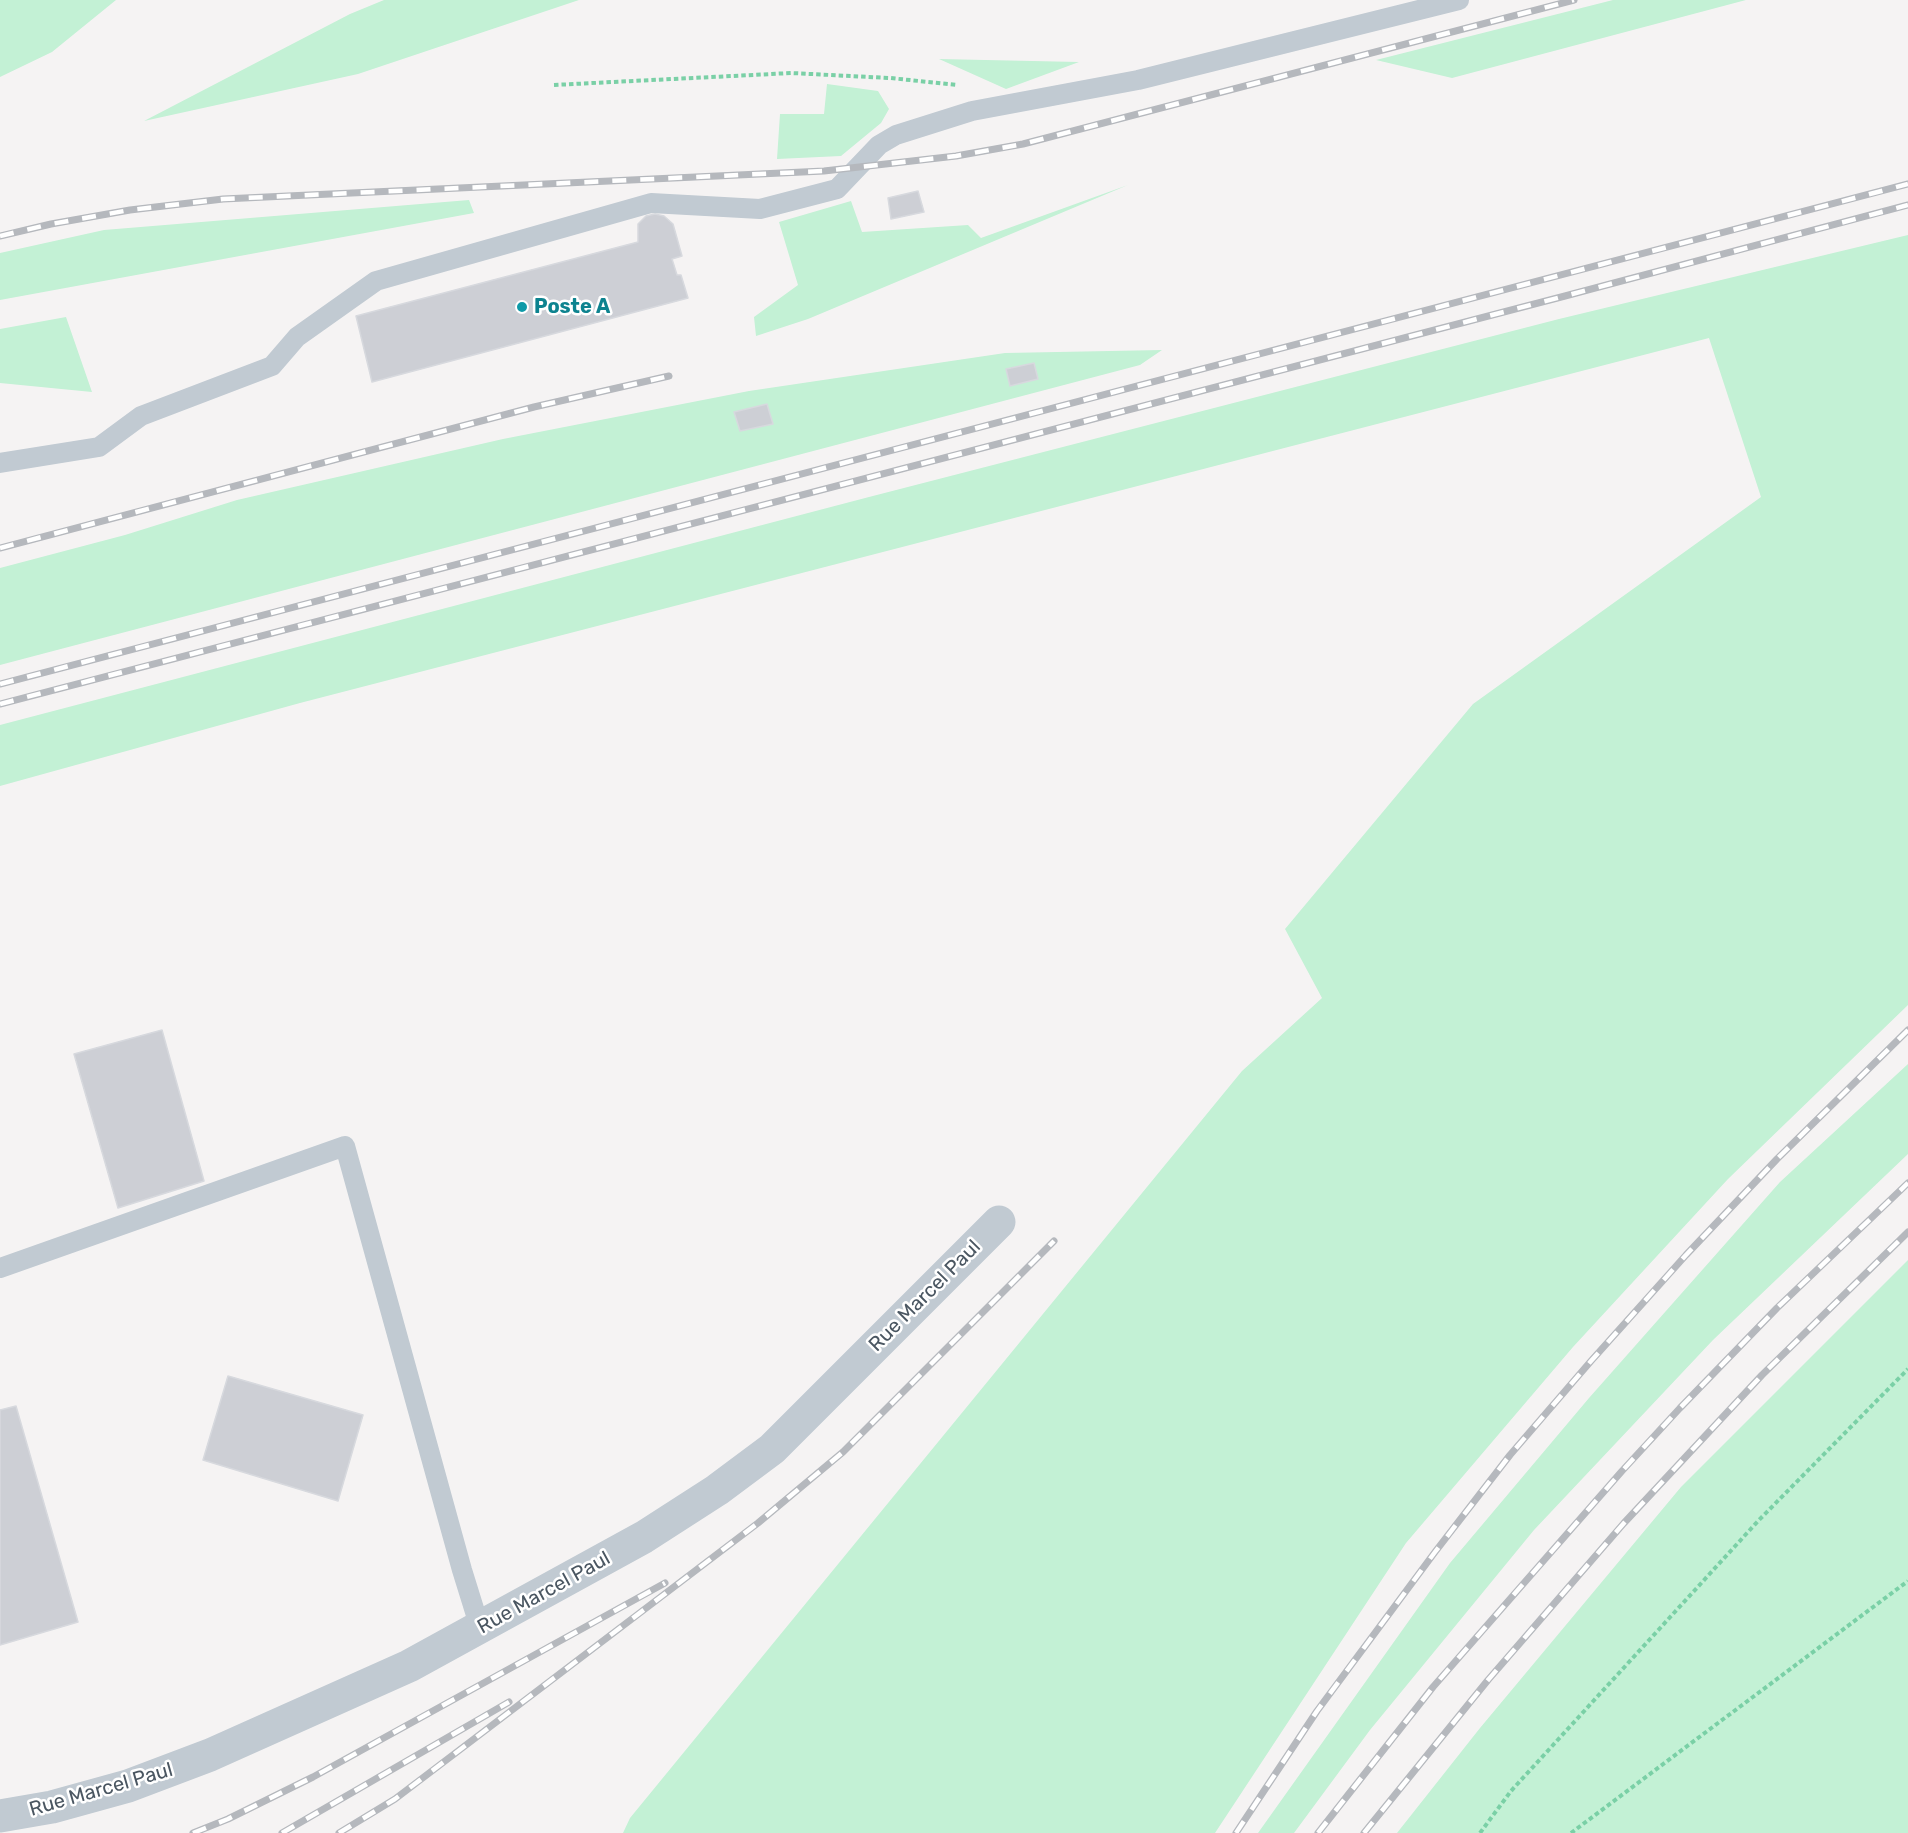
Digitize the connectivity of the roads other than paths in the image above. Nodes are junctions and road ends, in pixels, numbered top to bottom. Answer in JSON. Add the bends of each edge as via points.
{"nodes":[{"id":1,"x":1460,"y":0,"type":"edge"},
{"id":2,"x":0,"y":463,"type":"edge"},
{"id":3,"x":999,"y":1222,"type":"dead end"},
{"id":4,"x":0,"y":1268,"type":"edge"},
{"id":5,"x":480,"y":1628,"type":"junction"},
{"id":6,"x":0,"y":1816,"type":"edge"}],
"edges":[{"from":1,"to":2,"type":"lane","via":[[1138,80],[972,111],[896,135],[879,146],[837,189],[760,209],[651,203],[376,281],[297,337],[272,366],[141,416],[99,447]]},
{"from":3,"to":5,"type":"street","name":"Rue Marcel Paul","via":[[772,1449],[644,1537]]},
{"from":4,"to":5,"type":"lane","via":[[345,1146]]},
{"from":5,"to":6,"type":"street","name":"Rue Marcel Paul","via":[[382,1679],[165,1773],[52,1807]]}]}
